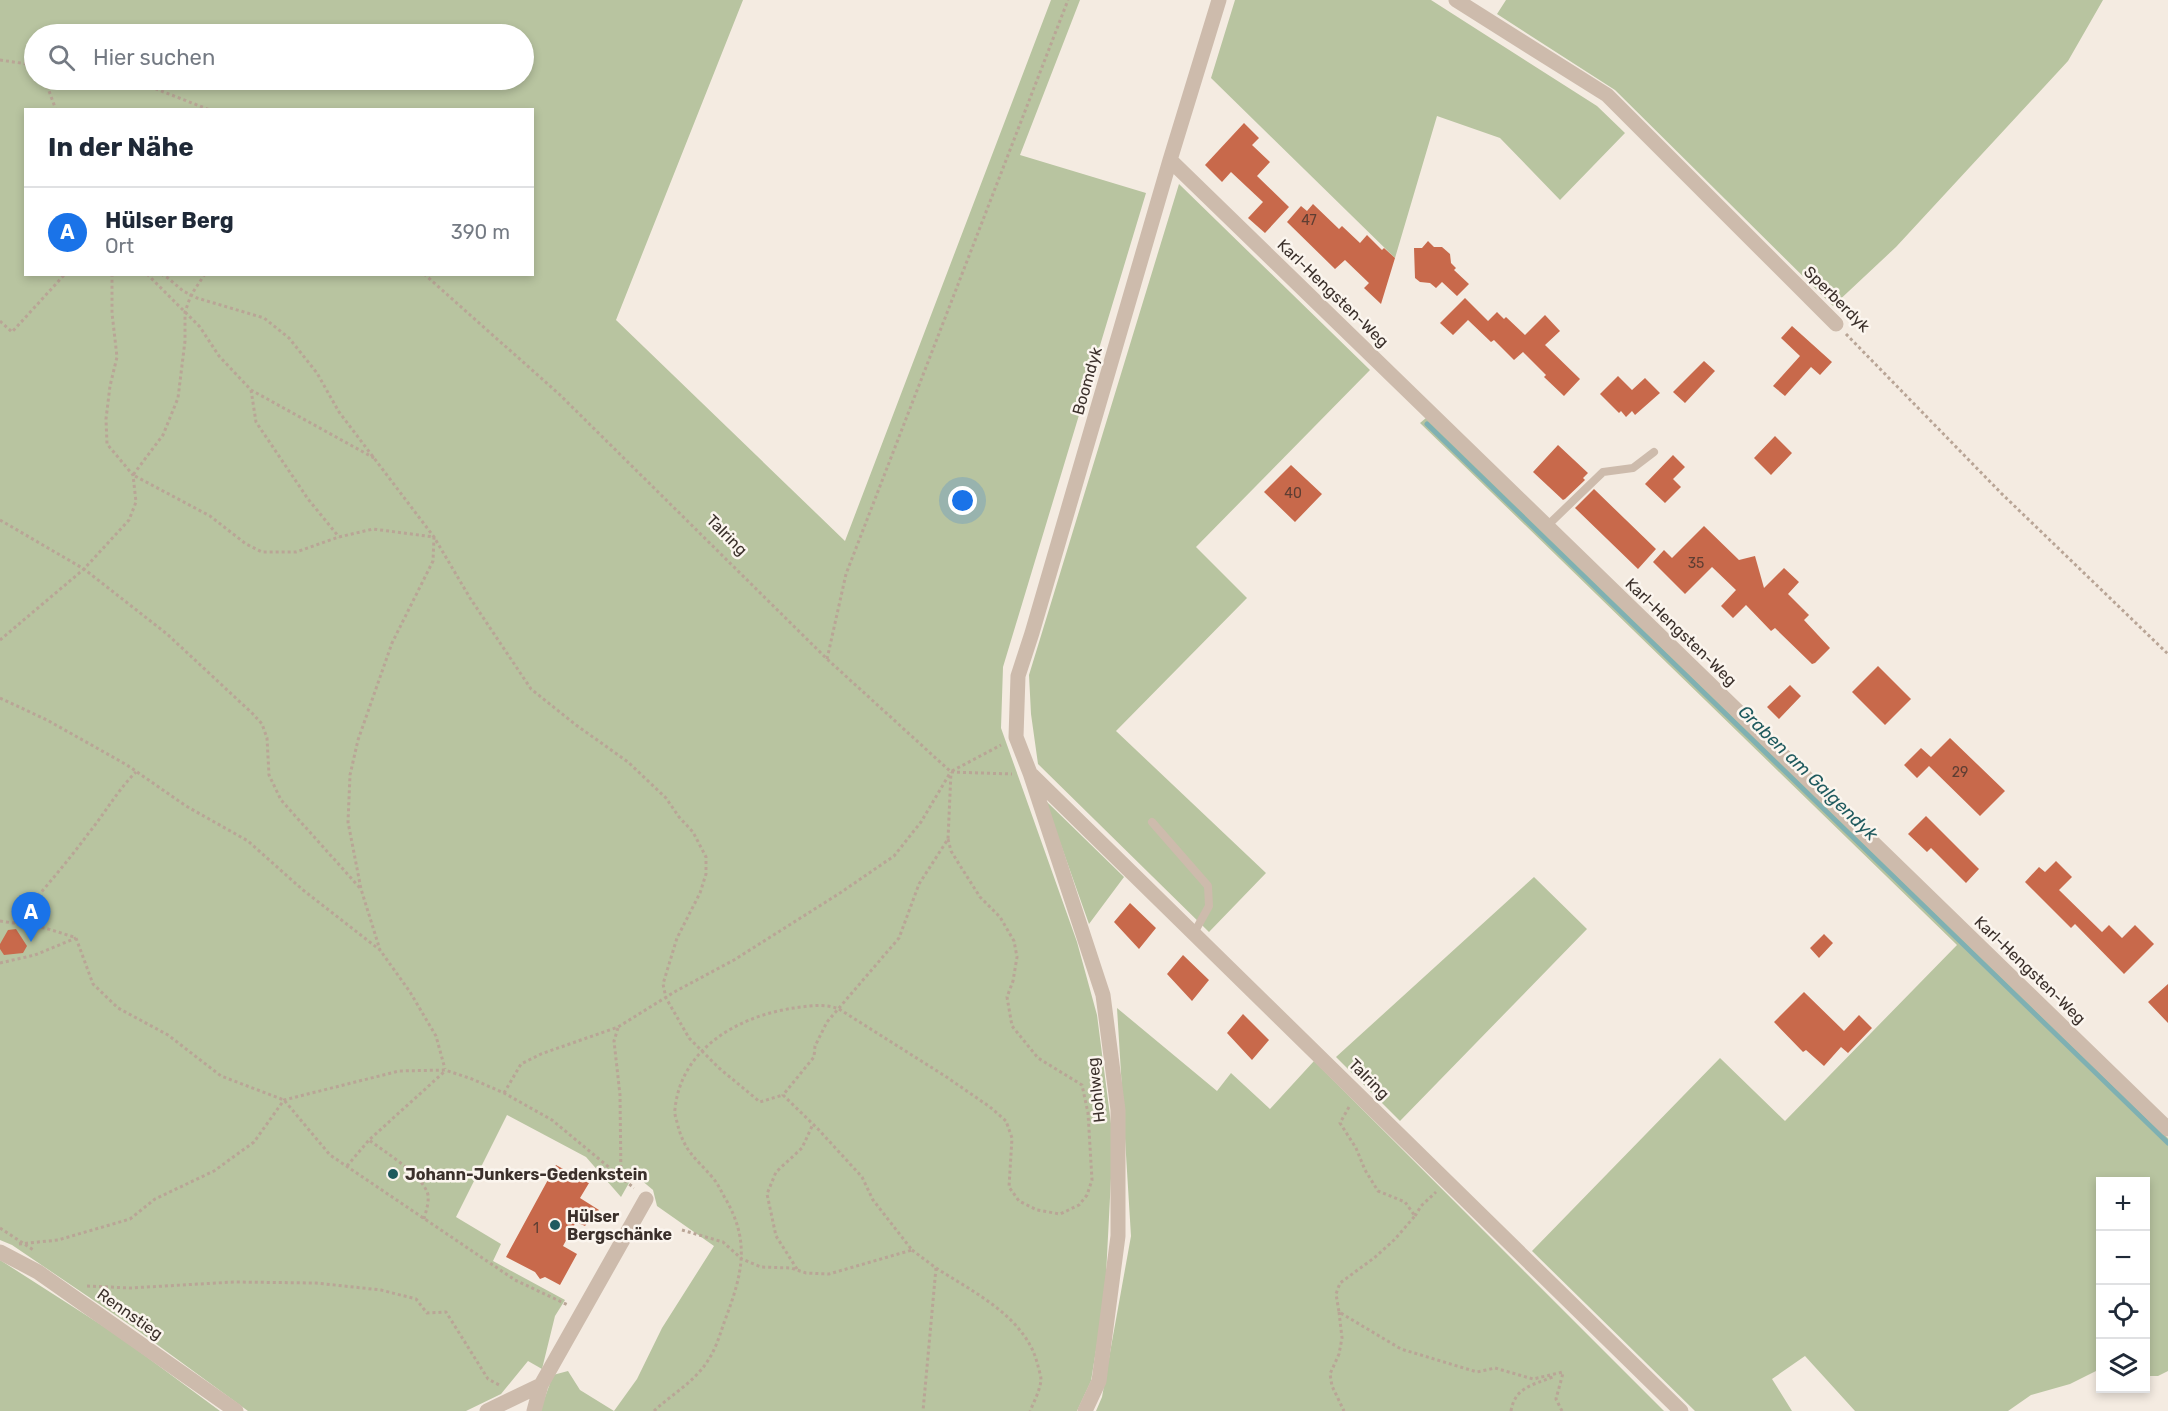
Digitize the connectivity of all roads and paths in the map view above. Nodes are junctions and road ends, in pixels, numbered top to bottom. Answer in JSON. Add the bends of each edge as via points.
{"nodes":[{"id":1,"x":1068,"y":0,"type":"edge"},
{"id":2,"x":1219,"y":0,"type":"edge"},
{"id":3,"x":1456,"y":0,"type":"edge"},
{"id":4,"x":0,"y":60,"type":"edge"},
{"id":5,"x":24,"y":64,"type":"edge"},
{"id":6,"x":49,"y":90,"type":"edge"},
{"id":7,"x":159,"y":90,"type":"edge"},
{"id":8,"x":55,"y":108,"type":"edge"},
{"id":9,"x":205,"y":108,"type":"edge"},
{"id":10,"x":1170,"y":160,"type":"junction"},
{"id":11,"x":63,"y":276,"type":"edge"},
{"id":12,"x":112,"y":276,"type":"edge"},
{"id":13,"x":149,"y":276,"type":"edge"},
{"id":14,"x":164,"y":276,"type":"edge"},
{"id":15,"x":204,"y":276,"type":"edge"},
{"id":16,"x":426,"y":276,"type":"edge"},
{"id":17,"x":191,"y":295,"type":"junction"},
{"id":18,"x":185,"y":312,"type":"junction"},
{"id":19,"x":0,"y":321,"type":"edge"},
{"id":20,"x":1836,"y":324,"type":"joint"},
{"id":21,"x":251,"y":390,"type":"junction"},
{"id":22,"x":1654,"y":452,"type":"dead end"},
{"id":23,"x":375,"y":459,"type":"junction"},
{"id":24,"x":133,"y":475,"type":"junction"},
{"id":25,"x":0,"y":520,"type":"edge"},
{"id":26,"x":1547,"y":526,"type":"junction"},
{"id":27,"x":339,"y":537,"type":"junction"},
{"id":28,"x":434,"y":537,"type":"junction"},
{"id":29,"x":84,"y":569,"type":"junction"},
{"id":30,"x":0,"y":640,"type":"edge"},
{"id":31,"x":2168,"y":654,"type":"edge"},
{"id":32,"x":827,"y":659,"type":"junction"},
{"id":33,"x":0,"y":698,"type":"edge"},
{"id":34,"x":1016,"y":737,"type":"junction"},
{"id":35,"x":136,"y":772,"type":"dead end"},
{"id":36,"x":951,"y":772,"type":"junction"},
{"id":37,"x":1030,"y":773,"type":"junction"},
{"id":38,"x":1152,"y":822,"type":"dead end"},
{"id":39,"x":948,"y":839,"type":"junction"},
{"id":40,"x":361,"y":889,"type":"junction"},
{"id":41,"x":0,"y":921,"type":"edge"},
{"id":42,"x":14,"y":922,"type":"junction"},
{"id":43,"x":1194,"y":933,"type":"junction"},
{"id":44,"x":76,"y":938,"type":"junction"},
{"id":45,"x":380,"y":950,"type":"junction"},
{"id":46,"x":0,"y":963,"type":"edge"},
{"id":47,"x":666,"y":998,"type":"junction"},
{"id":48,"x":838,"y":1009,"type":"junction"},
{"id":49,"x":618,"y":1027,"type":"junction"},
{"id":50,"x":703,"y":1050,"type":"junction"},
{"id":51,"x":445,"y":1070,"type":"junction"},
{"id":52,"x":1353,"y":1089,"type":"junction"},
{"id":53,"x":504,"y":1093,"type":"junction"},
{"id":54,"x":783,"y":1095,"type":"junction"},
{"id":55,"x":284,"y":1100,"type":"junction"},
{"id":56,"x":813,"y":1124,"type":"junction"},
{"id":57,"x":2168,"y":1129,"type":"edge"},
{"id":58,"x":369,"y":1140,"type":"junction"},
{"id":59,"x":347,"y":1166,"type":"junction"},
{"id":60,"x":1443,"y":1177,"type":"junction"},
{"id":61,"x":646,"y":1199,"type":"dead end"},
{"id":62,"x":1415,"y":1216,"type":"junction"},
{"id":63,"x":424,"y":1219,"type":"junction"},
{"id":64,"x":0,"y":1228,"type":"edge"},
{"id":65,"x":682,"y":1230,"type":"dead end"},
{"id":66,"x":26,"y":1243,"type":"junction"},
{"id":67,"x":17,"y":1245,"type":"dead end"},
{"id":68,"x":912,"y":1250,"type":"junction"},
{"id":69,"x":0,"y":1252,"type":"edge"},
{"id":70,"x":44,"y":1257,"type":"dead end"},
{"id":71,"x":742,"y":1259,"type":"junction"},
{"id":72,"x":936,"y":1268,"type":"junction"},
{"id":73,"x":798,"y":1270,"type":"junction"},
{"id":74,"x":80,"y":1285,"type":"dead end"},
{"id":75,"x":583,"y":1310,"type":"junction"},
{"id":76,"x":1339,"y":1312,"type":"junction"},
{"id":77,"x":1563,"y":1372,"type":"junction"},
{"id":78,"x":541,"y":1385,"type":"junction"},
{"id":79,"x":518,"y":1396,"type":"junction"},
{"id":80,"x":236,"y":1411,"type":"edge"},
{"id":81,"x":487,"y":1411,"type":"edge"},
{"id":82,"x":534,"y":1411,"type":"edge"},
{"id":83,"x":654,"y":1411,"type":"edge"},
{"id":84,"x":923,"y":1411,"type":"edge"},
{"id":85,"x":1030,"y":1411,"type":"edge"},
{"id":86,"x":1085,"y":1411,"type":"edge"},
{"id":87,"x":1344,"y":1411,"type":"edge"},
{"id":88,"x":1511,"y":1411,"type":"edge"},
{"id":89,"x":1562,"y":1411,"type":"edge"},
{"id":90,"x":1681,"y":1411,"type":"edge"}],
"edges":[{"from":1,"to":32,"type":"path","via":[[846,574]]},
{"from":2,"to":10,"type":"street","name":"Boomdyk"},
{"from":3,"to":20,"type":"street","name":"Sperberdyk","via":[[1607,95]]},
{"from":4,"to":5,"type":"path"},
{"from":6,"to":8,"type":"path"},
{"from":7,"to":9,"type":"path"},
{"from":10,"to":26,"type":"street","name":"Karl-Hengsten-Weg"},
{"from":10,"to":34,"type":"street","name":"Boomdyk","via":[[1018,676]]},
{"from":11,"to":19,"type":"path","via":[[12,332]]},
{"from":12,"to":24,"type":"path","via":[[117,357],[106,419],[107,444]]},
{"from":13,"to":18,"type":"path"},
{"from":14,"to":17,"type":"path"},
{"from":15,"to":17,"type":"path"},
{"from":16,"to":32,"type":"path","name":"Talring","via":[[560,394]]},
{"from":17,"to":18,"type":"path"},
{"from":17,"to":23,"type":"path","via":[[264,318],[289,339]]},
{"from":18,"to":21,"type":"path"},
{"from":18,"to":24,"type":"path","via":[[178,398],[163,435]]},
{"from":20,"to":31,"type":"path","name":"Sperberdyk","via":[[2001,493]]},
{"from":21,"to":23,"type":"path"},
{"from":21,"to":27,"type":"path","via":[[256,422]]},
{"from":22,"to":26,"type":"lane","via":[[1633,468],[1603,472]]},
{"from":23,"to":28,"type":"path"},
{"from":24,"to":27,"type":"path","via":[[210,516],[262,552],[296,552]]},
{"from":24,"to":29,"type":"path","via":[[136,502],[129,520]]},
{"from":25,"to":29,"type":"path"},
{"from":26,"to":57,"type":"street","name":"Karl-Hengsten-Weg"},
{"from":27,"to":28,"type":"path","via":[[373,529]]},
{"from":28,"to":40,"type":"path","via":[[433,561],[392,643],[352,767],[348,822]]},
{"from":28,"to":47,"type":"path","via":[[531,689],[628,762],[666,798],[706,856],[700,893],[677,938],[663,984]]},
{"from":29,"to":30,"type":"path"},
{"from":29,"to":40,"type":"path","via":[[167,634],[262,724],[267,738],[269,775],[281,800]]},
{"from":32,"to":36,"type":"path","name":"Talring"},
{"from":33,"to":45,"type":"path","via":[[127,765],[186,806],[248,841]]},
{"from":34,"to":36,"type":"path"},
{"from":34,"to":37,"type":"street","name":"Boomdyk"},
{"from":35,"to":42,"type":"path","via":[[119,789],[49,885]]},
{"from":36,"to":37,"type":"path"},
{"from":36,"to":39,"type":"path"},
{"from":36,"to":47,"type":"path","via":[[921,822],[894,855],[734,960]]},
{"from":37,"to":43,"type":"street","name":"Talring"},
{"from":37,"to":86,"type":"street","name":"Hohlweg","via":[[1102,994],[1118,1110],[1118,1236],[1099,1381]]},
{"from":38,"to":43,"type":"lane","via":[[1208,886],[1209,906]]},
{"from":39,"to":48,"type":"path","via":[[919,884],[899,938]]},
{"from":39,"to":48,"type":"path","via":[[959,864],[1014,941],[1017,957],[1007,997],[1012,1026],[1038,1058],[1082,1085],[1088,1113],[1092,1180],[1079,1205],[1060,1215],[1019,1201],[1009,1187],[1012,1138],[1006,1121],[945,1076]]},
{"from":40,"to":45,"type":"path"},
{"from":41,"to":42,"type":"path"},
{"from":42,"to":44,"type":"path"},
{"from":43,"to":52,"type":"street","name":"Talring"},
{"from":44,"to":46,"type":"path","via":[[35,955]]},
{"from":44,"to":55,"type":"path","via":[[93,984],[118,1008],[168,1035],[221,1076]]},
{"from":45,"to":51,"type":"path","via":[[436,1036]]},
{"from":47,"to":49,"type":"path"},
{"from":47,"to":50,"type":"path","via":[[689,1038]]},
{"from":48,"to":50,"type":"path","via":[[813,1005],[772,1011],[723,1032]]},
{"from":48,"to":54,"type":"path","via":[[815,1046],[814,1057]]},
{"from":49,"to":53,"type":"path","via":[[521,1064]]},
{"from":49,"to":53,"type":"path","via":[[614,1041],[620,1095],[621,1178],[552,1120]]},
{"from":50,"to":54,"type":"path","via":[[759,1102]]},
{"from":50,"to":71,"type":"path","via":[[693,1058],[683,1077],[674,1110],[681,1140],[731,1208],[742,1243]]},
{"from":51,"to":53,"type":"path"},
{"from":51,"to":55,"type":"path","via":[[399,1071]]},
{"from":51,"to":58,"type":"path"},
{"from":52,"to":60,"type":"street","name":"Talring"},
{"from":52,"to":62,"type":"path","via":[[1340,1123],[1378,1191],[1405,1202]]},
{"from":54,"to":56,"type":"path"},
{"from":55,"to":59,"type":"path","via":[[330,1155]]},
{"from":55,"to":66,"type":"path","via":[[254,1142],[214,1171],[155,1199],[130,1219],[58,1240]]},
{"from":56,"to":68,"type":"path","via":[[862,1177],[873,1200]]},
{"from":56,"to":73,"type":"path","via":[[802,1148],[776,1172],[767,1194],[776,1236]]},
{"from":58,"to":59,"type":"path"},
{"from":58,"to":63,"type":"path","via":[[420,1180],[428,1194]]},
{"from":59,"to":63,"type":"path"},
{"from":60,"to":62,"type":"path","via":[[1436,1193]]},
{"from":60,"to":90,"type":"street","name":"Talring"},
{"from":61,"to":75,"type":"street"},
{"from":62,"to":76,"type":"path","via":[[1374,1258],[1340,1284],[1336,1294]]},
{"from":63,"to":75,"type":"path","via":[[515,1280]]},
{"from":64,"to":66,"type":"path"},
{"from":65,"to":71,"type":"path","via":[[723,1242]]},
{"from":66,"to":67,"type":"path"},
{"from":66,"to":70,"type":"path"},
{"from":68,"to":72,"type":"path"},
{"from":68,"to":73,"type":"path","via":[[829,1275]]},
{"from":69,"to":80,"type":"street","name":"Rennstieg","via":[[38,1272]]},
{"from":71,"to":73,"type":"path","via":[[761,1266]]},
{"from":71,"to":83,"type":"path","via":[[729,1310],[708,1361],[684,1388]]},
{"from":72,"to":84,"type":"path"},
{"from":72,"to":85,"type":"path","via":[[979,1295],[1013,1322],[1027,1339],[1041,1379]]},
{"from":74,"to":79,"type":"path","via":[[130,1288],[234,1282],[316,1283],[381,1290],[416,1299],[427,1313],[446,1312],[488,1379]]},
{"from":75,"to":78,"type":"street"},
{"from":76,"to":77,"type":"path","via":[[1401,1349],[1477,1372],[1495,1368],[1533,1379]]},
{"from":76,"to":87,"type":"path","via":[[1342,1338],[1330,1374]]},
{"from":77,"to":88,"type":"path","via":[[1520,1390]]},
{"from":77,"to":89,"type":"path","via":[[1556,1399]]},
{"from":78,"to":79,"type":"street"},
{"from":78,"to":82,"type":"street"},
{"from":79,"to":81,"type":"street"}]}
